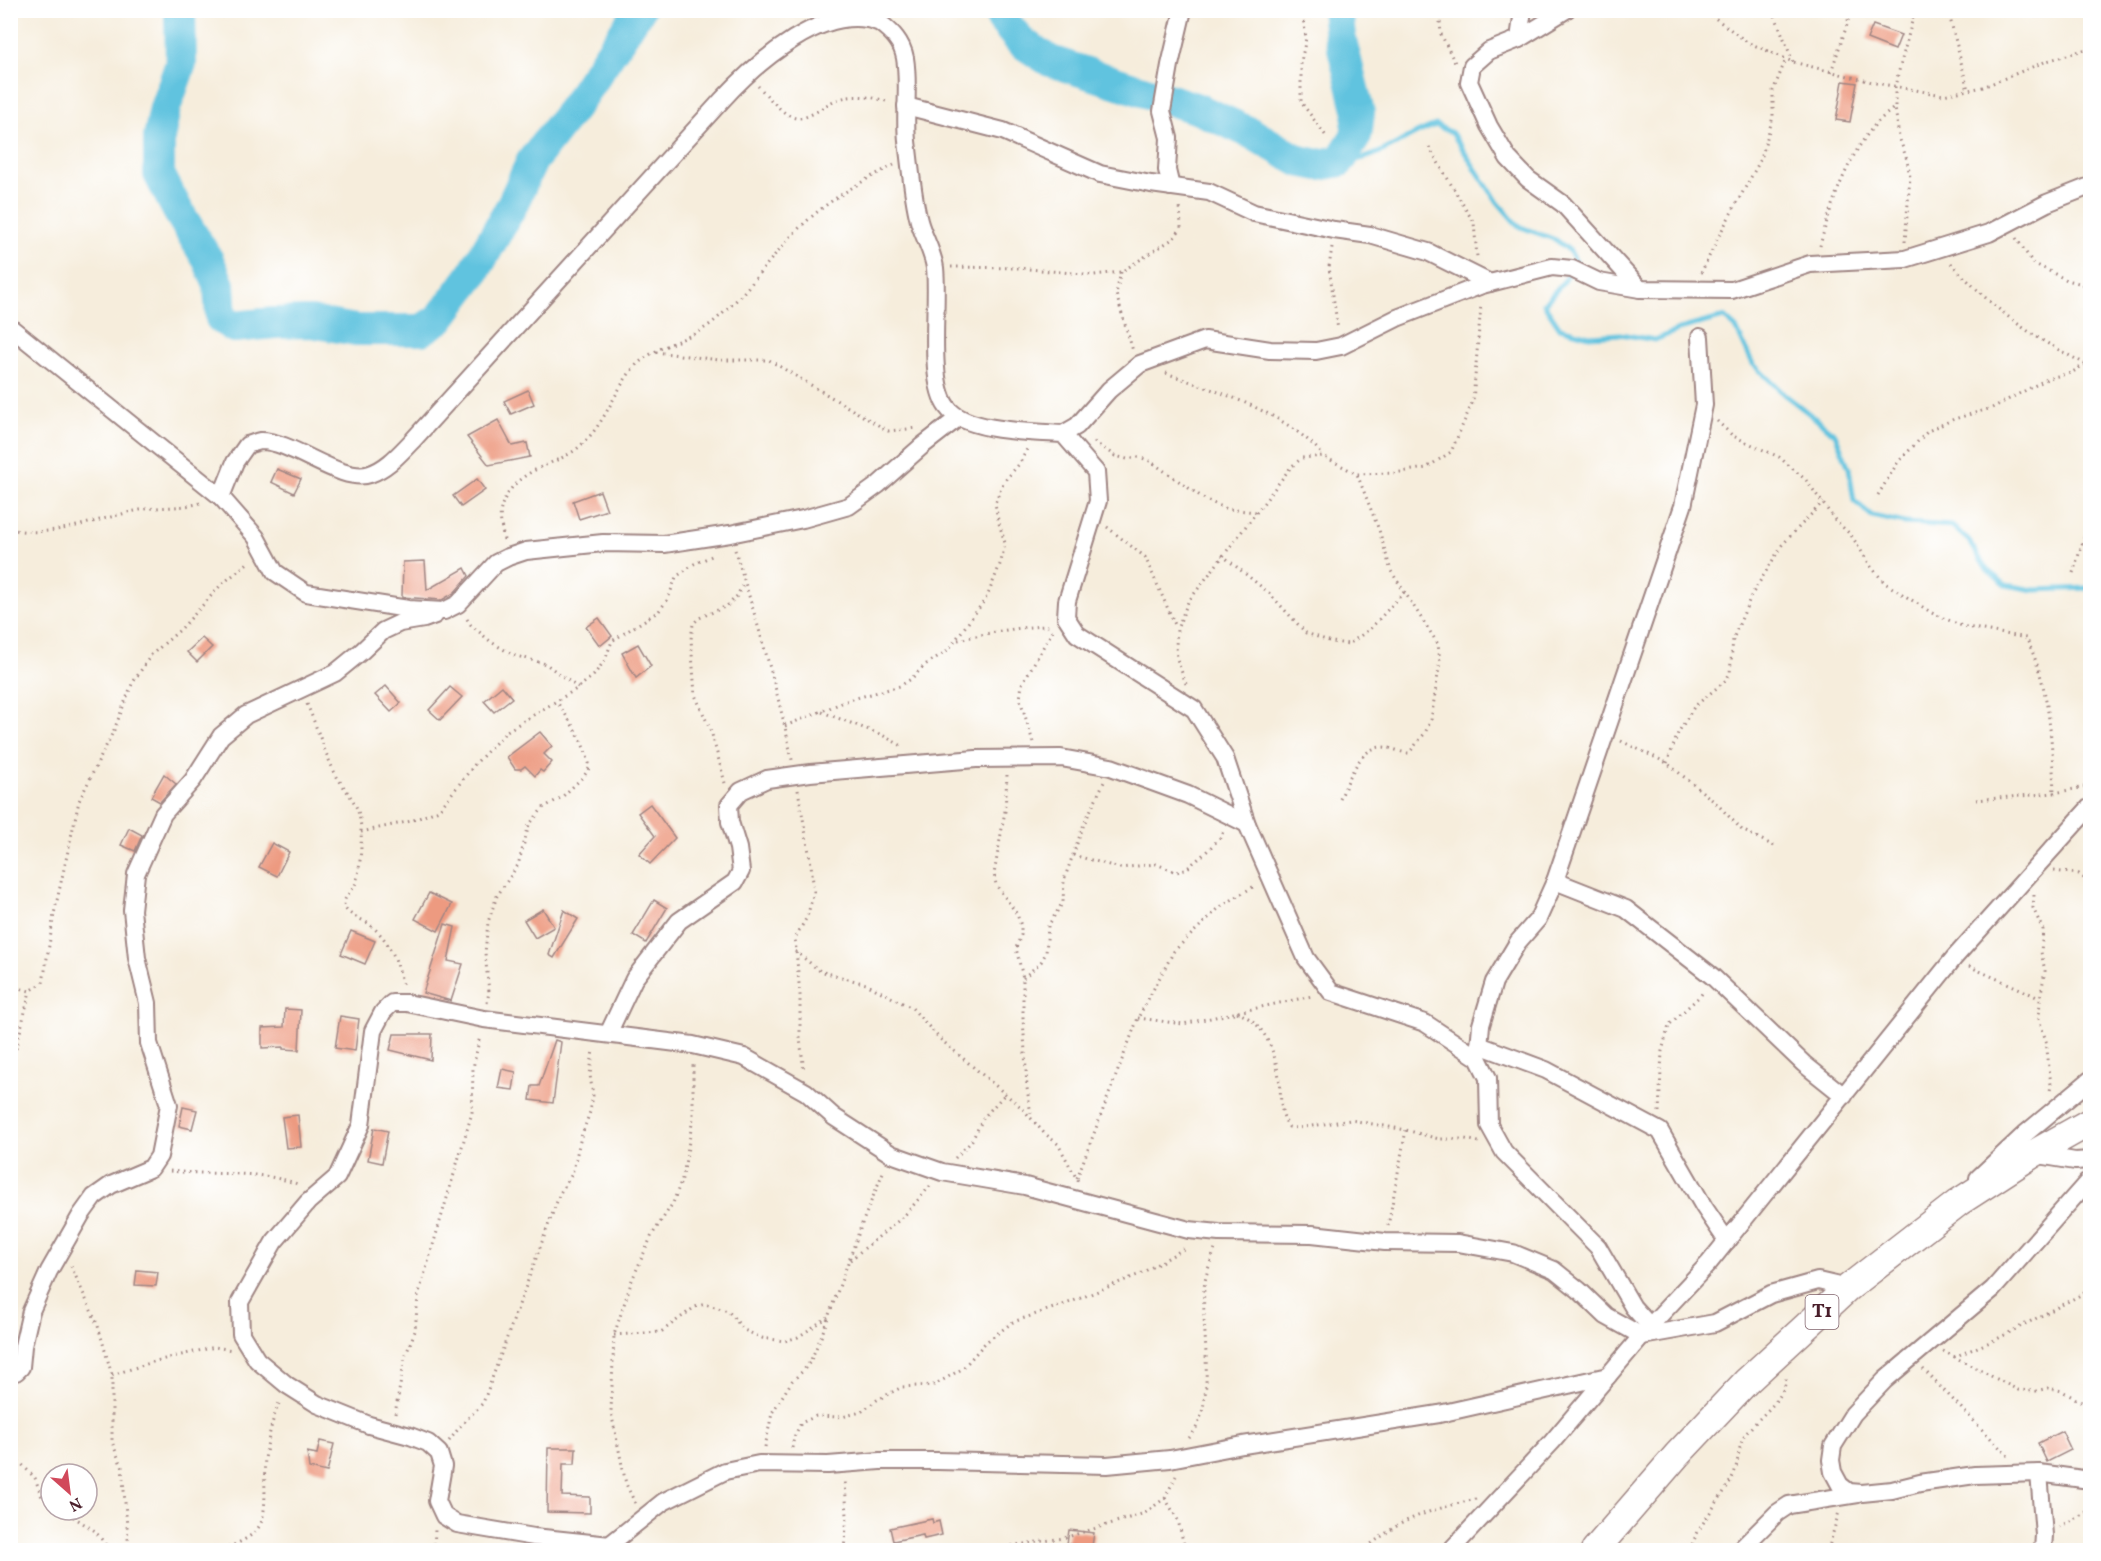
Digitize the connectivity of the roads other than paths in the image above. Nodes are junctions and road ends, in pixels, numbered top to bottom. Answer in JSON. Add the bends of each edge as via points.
{"nodes":[{"id":1,"x":1183,"y":10,"type":"edge"},
{"id":2,"x":1523,"y":10,"type":"edge"},
{"id":3,"x":1566,"y":10,"type":"edge"},
{"id":4,"x":1519,"y":39,"type":"junction"},
{"id":5,"x":906,"y":106,"type":"junction"},
{"id":6,"x":2091,"y":186,"type":"edge"},
{"id":7,"x":1174,"y":187,"type":"junction"},
{"id":8,"x":1484,"y":282,"type":"junction"},
{"id":9,"x":1640,"y":289,"type":"junction"},
{"id":10,"x":10,"y":327,"type":"edge"},
{"id":11,"x":1700,"y":337,"type":"dead end"},
{"id":12,"x":953,"y":422,"type":"junction"},
{"id":13,"x":1070,"y":430,"type":"junction"},
{"id":14,"x":221,"y":497,"type":"junction"},
{"id":15,"x":451,"y":608,"type":"junction"},
{"id":16,"x":2091,"y":807,"type":"edge"},
{"id":17,"x":1247,"y":824,"type":"junction"},
{"id":18,"x":1555,"y":881,"type":"junction"},
{"id":19,"x":602,"y":1033,"type":"junction"},
{"id":20,"x":1478,"y":1051,"type":"junction"},
{"id":21,"x":2091,"y":1080,"type":"edge"},
{"id":22,"x":1844,"y":1096,"type":"junction"},
{"id":23,"x":2091,"y":1122,"type":"edge"},
{"id":24,"x":2033,"y":1154,"type":"junction"},
{"id":25,"x":2091,"y":1161,"type":"edge"},
{"id":26,"x":2091,"y":1179,"type":"edge"},
{"id":27,"x":1959,"y":1202,"type":"junction"},
{"id":28,"x":1727,"y":1241,"type":"junction"},
{"id":29,"x":1848,"y":1288,"type":"junction"},
{"id":30,"x":1646,"y":1331,"type":"junction"},
{"id":31,"x":10,"y":1372,"type":"edge"},
{"id":32,"x":1608,"y":1376,"type":"junction"},
{"id":33,"x":2032,"y":1473,"type":"junction"},
{"id":34,"x":2091,"y":1480,"type":"edge"},
{"id":35,"x":1862,"y":1493,"type":"junction"},
{"id":36,"x":2044,"y":1543,"type":"edge"},
{"id":37,"x":606,"y":1548,"type":"edge"},
{"id":38,"x":1450,"y":1551,"type":"edge"},
{"id":39,"x":1595,"y":1551,"type":"edge"},
{"id":40,"x":1740,"y":1551,"type":"edge"}],
"edges":[{"from":1,"to":7,"type":"street","via":[[1162,111],[1169,138],[1167,170]]},
{"from":2,"to":4,"type":"street"},
{"from":3,"to":4,"type":"street"},
{"from":4,"to":9,"type":"street","via":[[1489,51],[1472,66],[1469,82],[1489,126],[1508,158],[1528,179],[1563,204]]},
{"from":5,"to":7,"type":"street","via":[[1002,131],[1100,174]]},
{"from":5,"to":12,"type":"street","via":[[906,136],[919,220],[935,267],[939,388]]},
{"from":5,"to":14,"type":"street","via":[[905,57],[894,33],[872,17],[844,12],[816,21],[771,48],[389,464],[368,475],[351,475],[261,441],[247,445],[235,462]]},
{"from":6,"to":9,"type":"street","via":[[1989,233],[1905,259],[1810,264],[1732,290]]},
{"from":7,"to":8,"type":"street","via":[[1209,192],[1254,213],[1428,252]]},
{"from":8,"to":9,"type":"street","via":[[1552,267],[1572,269],[1599,282]]},
{"from":8,"to":13,"type":"street","via":[[1341,346],[1316,351],[1270,350],[1205,340],[1140,364]]},
{"from":10,"to":14,"type":"street"},
{"from":11,"to":18,"type":"street","via":[[1704,405],[1683,506]]},
{"from":12,"to":13,"type":"street","via":[[1008,431]]},
{"from":12,"to":15,"type":"street","via":[[849,506],[731,538],[664,544],[603,543],[526,551],[496,563]]},
{"from":13,"to":17,"type":"street","via":[[1096,472],[1098,501],[1067,601],[1066,616],[1077,634],[1194,709],[1225,758]]},
{"from":14,"to":15,"type":"street","via":[[256,537],[275,572],[306,593],[354,602]]},
{"from":15,"to":31,"type":"street","via":[[382,631],[335,673],[246,715],[221,736],[193,780],[163,814],[136,874],[132,910],[137,958],[148,1003],[149,1043],[169,1105],[159,1156],[151,1168],[93,1197],[49,1271],[31,1311],[21,1367]]},
{"from":16,"to":22,"type":"street","via":[[1954,958]]},
{"from":17,"to":19,"type":"street","via":[[1188,795],[1111,767],[1061,758],[976,759],[767,779],[741,791],[729,805],[741,871],[735,882],[679,921],[634,979]]},
{"from":17,"to":20,"type":"street","via":[[1306,958],[1331,992],[1425,1023]]},
{"from":18,"to":20,"type":"street","via":[[1538,919],[1518,942],[1494,982]]},
{"from":18,"to":22,"type":"street","via":[[1626,909],[1712,976],[1804,1064]]},
{"from":19,"to":30,"type":"street","via":[[693,1044],[744,1057],[806,1092],[834,1117],[891,1154],[942,1172],[1025,1186],[1189,1230],[1458,1243],[1512,1253],[1554,1270],[1606,1316]]},
{"from":19,"to":37,"type":"street","via":[[484,1019],[407,1003],[392,1004],[373,1031],[361,1125],[337,1177],[273,1242],[240,1302],[241,1334],[257,1359],[287,1385],[317,1404],[428,1443],[439,1454],[443,1466],[437,1501],[444,1515],[458,1524]]},
{"from":20,"to":28,"type":"street","via":[[1546,1070],[1660,1131]]},
{"from":20,"to":30,"type":"street","via":[[1488,1078],[1489,1125],[1504,1152],[1598,1247]]},
{"from":21,"to":27,"type":"street","via":[[1974,1182]]},
{"from":22,"to":28,"type":"street"},
{"from":23,"to":24,"type":"highway","number":"T1"},
{"from":24,"to":25,"type":"street"},
{"from":24,"to":27,"type":"highway","number":"T1"},
{"from":26,"to":35,"type":"street","via":[[1993,1289],[1885,1380],[1853,1414],[1833,1446],[1831,1460],[1840,1485],[1849,1492]]},
{"from":27,"to":29,"type":"highway","number":"T1"},
{"from":28,"to":30,"type":"street"},
{"from":29,"to":30,"type":"street","via":[[1818,1281],[1771,1294],[1714,1323]]},
{"from":29,"to":39,"type":"highway","number":"T1","via":[[1746,1382]]},
{"from":30,"to":32,"type":"street"},
{"from":32,"to":37,"type":"street","via":[[1439,1414],[1107,1465],[937,1461],[759,1464],[725,1471],[663,1502]]},
{"from":32,"to":38,"type":"street"},
{"from":33,"to":34,"type":"street"},
{"from":33,"to":35,"type":"street","via":[[1975,1475]]},
{"from":33,"to":36,"type":"street"},
{"from":35,"to":40,"type":"street","via":[[1789,1505]]}]}
